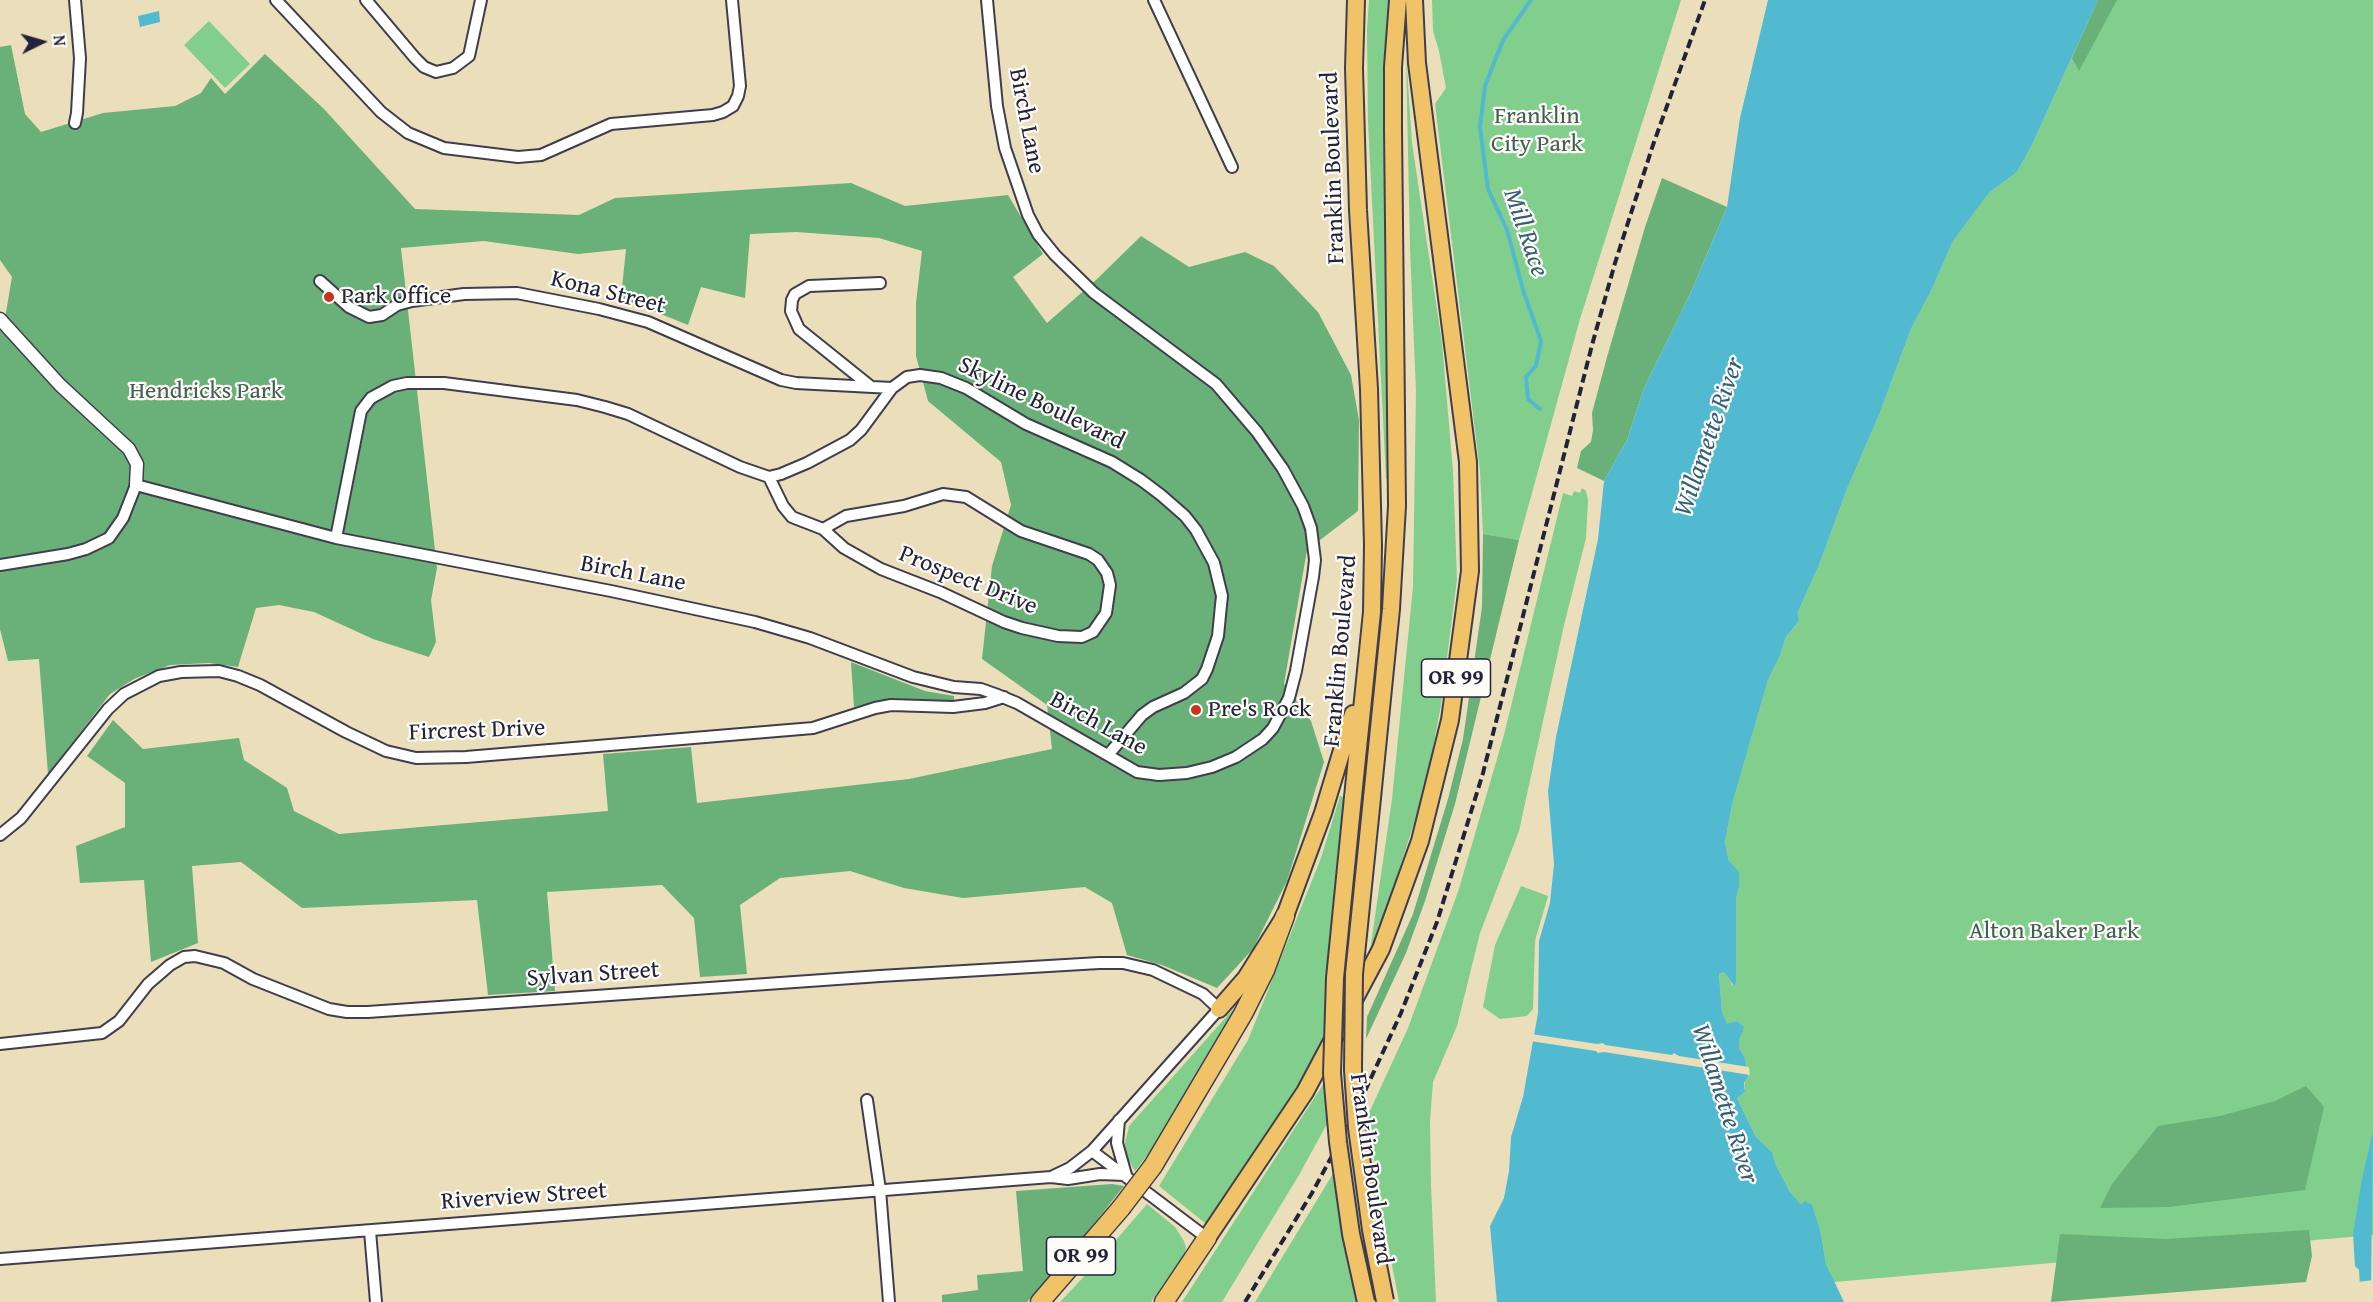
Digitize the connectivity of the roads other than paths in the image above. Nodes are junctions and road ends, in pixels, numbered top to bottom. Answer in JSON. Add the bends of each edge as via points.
{"nodes":[{"id":1,"x":75,"y":0,"type":"edge"},
{"id":2,"x":276,"y":0,"type":"edge"},
{"id":3,"x":366,"y":0,"type":"edge"},
{"id":4,"x":481,"y":0,"type":"edge"},
{"id":5,"x":732,"y":0,"type":"edge"},
{"id":6,"x":987,"y":0,"type":"edge"},
{"id":7,"x":1154,"y":0,"type":"edge"},
{"id":8,"x":1356,"y":0,"type":"edge"},
{"id":9,"x":1398,"y":0,"type":"edge"},
{"id":10,"x":1414,"y":0,"type":"edge"},
{"id":11,"x":75,"y":123,"type":"dead end"},
{"id":12,"x":1232,"y":167,"type":"dead end"},
{"id":13,"x":320,"y":281,"type":"dead end"},
{"id":14,"x":880,"y":283,"type":"dead end"},
{"id":15,"x":0,"y":319,"type":"edge"},
{"id":16,"x":870,"y":386,"type":"junction"},
{"id":17,"x":892,"y":388,"type":"junction"},
{"id":18,"x":768,"y":477,"type":"junction"},
{"id":19,"x":136,"y":485,"type":"junction"},
{"id":20,"x":823,"y":529,"type":"junction"},
{"id":21,"x":336,"y":538,"type":"junction"},
{"id":22,"x":0,"y":565,"type":"edge"},
{"id":23,"x":1364,"y":675,"type":"junction"},
{"id":24,"x":1004,"y":697,"type":"junction"},
{"id":25,"x":1108,"y":755,"type":"junction"},
{"id":26,"x":0,"y":835,"type":"edge"},
{"id":27,"x":1285,"y":916,"type":"junction"},
{"id":28,"x":1219,"y":1009,"type":"junction"},
{"id":29,"x":0,"y":1044,"type":"edge"},
{"id":30,"x":867,"y":1100,"type":"dead end"},
{"id":31,"x":1119,"y":1119,"type":"junction"},
{"id":32,"x":1092,"y":1151,"type":"junction"},
{"id":33,"x":1126,"y":1175,"type":"junction"},
{"id":34,"x":1051,"y":1177,"type":"junction"},
{"id":35,"x":880,"y":1190,"type":"junction"},
{"id":36,"x":370,"y":1230,"type":"junction"},
{"id":37,"x":1207,"y":1238,"type":"junction"},
{"id":38,"x":0,"y":1259,"type":"edge"},
{"id":39,"x":376,"y":1302,"type":"edge"},
{"id":40,"x":889,"y":1302,"type":"edge"},
{"id":41,"x":1040,"y":1302,"type":"edge"},
{"id":42,"x":1164,"y":1302,"type":"edge"},
{"id":43,"x":1366,"y":1302,"type":"edge"},
{"id":44,"x":1386,"y":1302,"type":"edge"}],
"edges":[{"from":1,"to":11,"type":"street","via":[[80,58]]},
{"from":2,"to":5,"type":"street","via":[[339,69],[408,133],[444,148],[528,157],[554,150],[611,124],[713,115],[733,106],[740,86]]},
{"from":3,"to":4,"type":"street","via":[[415,58],[436,72],[453,68],[469,56]]},
{"from":6,"to":25,"type":"street","name":"Birch Lane","via":[[1005,148],[1038,234],[1094,292],[1216,384],[1283,469],[1303,506],[1314,544],[1296,671],[1282,714],[1263,739],[1218,765],[1170,776],[1137,772]]},
{"from":7,"to":12,"type":"street"},
{"from":8,"to":23,"type":"main road","name":"Franklin Boulevard","via":[[1358,210],[1373,474],[1372,612]]},
{"from":9,"to":44,"type":"main road","name":"Franklin Boulevard","bridge":true,"via":[[1393,67],[1397,506],[1391,609],[1354,974],[1353,1070],[1371,1230]]},
{"from":10,"to":37,"type":"main road","number":"OR 99","via":[[1417,63],[1468,462],[1470,571],[1450,720],[1420,841],[1381,949],[1305,1092]]},
{"from":13,"to":16,"type":"street","name":"Kona Street","via":[[349,307],[369,317],[412,301],[517,292],[648,322],[781,380]]},
{"from":14,"to":16,"type":"street","via":[[808,286],[792,300],[791,311],[799,329]]},
{"from":15,"to":19,"type":"street","via":[[60,385],[129,448],[137,464]]},
{"from":16,"to":17,"type":"street","name":"Kona Street"},
{"from":17,"to":18,"type":"street","name":"Skyline Boulevard","via":[[850,440],[807,463]]},
{"from":17,"to":25,"type":"street","name":"Skyline Boulevard","via":[[907,377],[941,378],[966,388],[1026,424],[1112,462],[1185,516],[1207,548],[1222,596],[1218,636],[1207,669],[1202,679],[1184,693],[1142,715]]},
{"from":18,"to":20,"type":"street","name":"Prospect Drive","via":[[792,517]]},
{"from":18,"to":21,"type":"street","via":[[605,407],[444,383],[407,383],[371,398],[361,411]]},
{"from":19,"to":21,"type":"street","name":"Birch Lane"},
{"from":19,"to":22,"type":"street","via":[[123,518],[109,538],[68,554]]},
{"from":20,"to":20,"type":"street","name":"Prospect Drive","via":[[844,548],[881,569],[1022,628],[1082,637],[1093,632],[1106,614],[1110,585],[1098,560],[1022,531],[966,496],[943,494],[904,506],[846,516]]},
{"from":21,"to":24,"type":"street","name":"Birch Lane","via":[[720,613],[810,638],[913,677]]},
{"from":23,"to":27,"type":"main road","number":"OR 99","via":[[1326,804]]},
{"from":23,"to":43,"type":"main road","name":"Franklin Boulevard","bridge":true,"via":[[1335,978],[1332,1073],[1351,1234]]},
{"from":24,"to":25,"type":"street","name":"Birch Lane"},
{"from":24,"to":26,"type":"street","name":"Fircrest Drive","via":[[953,708],[891,705],[813,728],[416,758],[386,751],[238,676],[219,671],[181,672],[159,676],[124,694],[21,818]]},
{"from":27,"to":28,"type":"main road","via":[[1246,978]]},
{"from":27,"to":41,"type":"highway","number":"OR 99","bridge":true,"via":[[1243,1014],[1153,1166]]},
{"from":28,"to":29,"type":"street","name":"Sylvan Street","via":[[1203,994],[1153,970],[1123,963],[1099,963],[347,1012],[329,1009],[224,963],[195,956],[170,965],[148,984],[119,1022],[102,1033]]},
{"from":28,"to":31,"type":"street","name":"Riverview Street"},
{"from":30,"to":35,"type":"street"},
{"from":31,"to":32,"type":"street","name":"Riverview Street"},
{"from":31,"to":33,"type":"street","via":[[1118,1143]]},
{"from":32,"to":33,"type":"street"},
{"from":32,"to":34,"type":"street","name":"Riverview Street"},
{"from":33,"to":34,"type":"street","name":"Riverview Street"},
{"from":33,"to":37,"type":"street"},
{"from":34,"to":35,"type":"street","name":"Riverview Street"},
{"from":35,"to":36,"type":"street","name":"Riverview Street"},
{"from":35,"to":40,"type":"street"},
{"from":36,"to":38,"type":"street","name":"Riverview Street"},
{"from":36,"to":39,"type":"street"},
{"from":37,"to":42,"type":"highway","number":"OR 99"}]}
